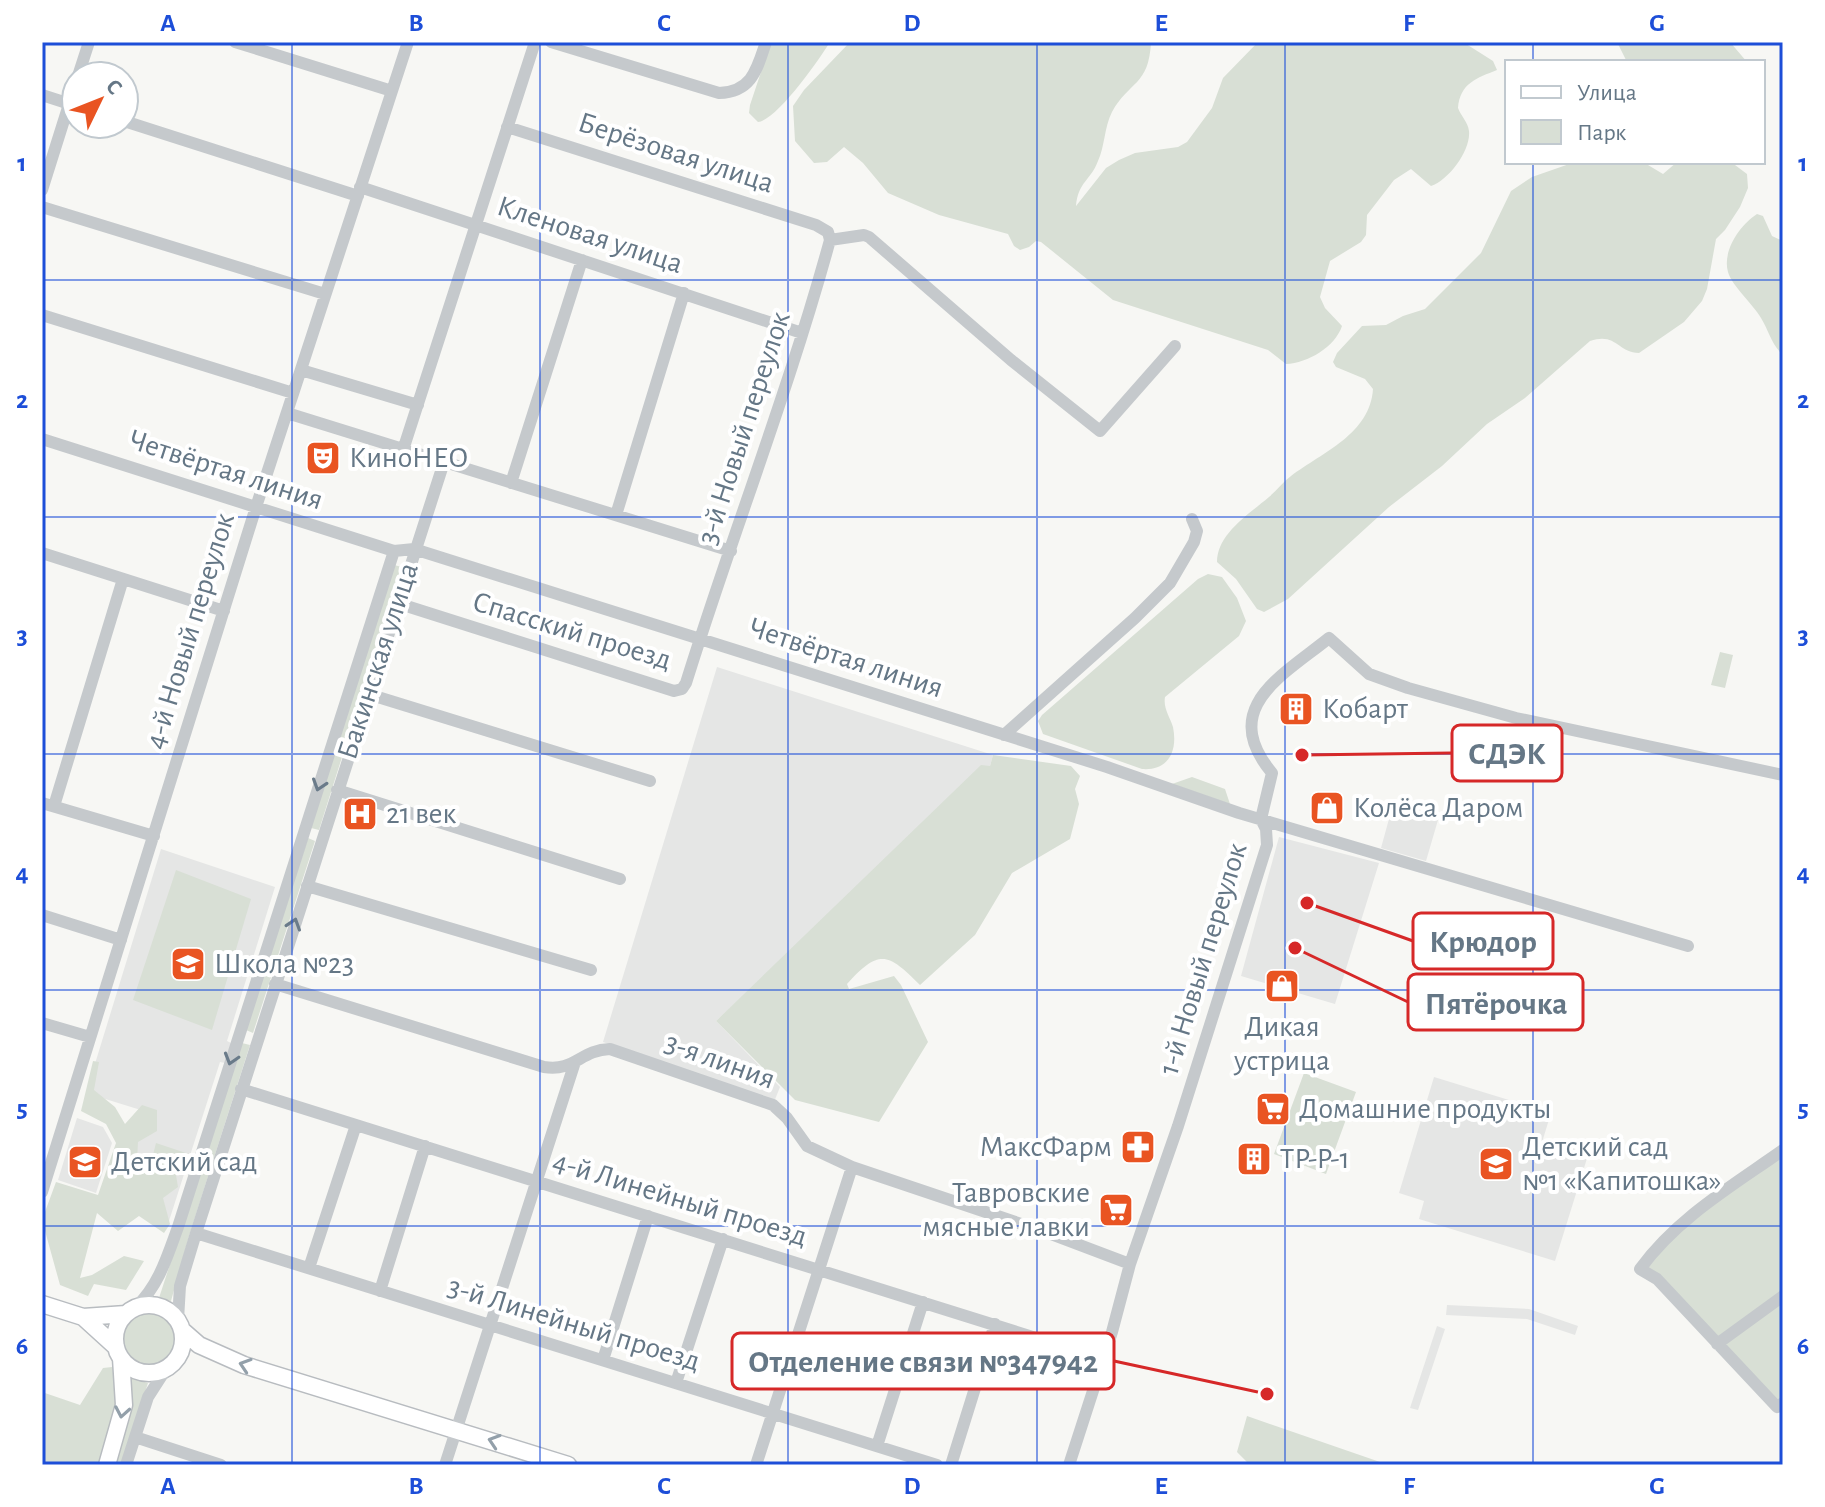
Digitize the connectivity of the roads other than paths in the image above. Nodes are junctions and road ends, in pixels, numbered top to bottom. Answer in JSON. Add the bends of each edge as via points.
{"nodes":[{"id":1,"x":235,"y":42,"type":"edge"},
{"id":2,"x":408,"y":42,"type":"edge"},
{"id":3,"x":535,"y":42,"type":"edge"},
{"id":4,"x":551,"y":42,"type":"edge"},
{"id":5,"x":766,"y":42,"type":"edge"},
{"id":6,"x":392,"y":91,"type":"junction"},
{"id":7,"x":140,"y":126,"type":"edge"},
{"id":8,"x":507,"y":127,"type":"junction"},
{"id":9,"x":60,"y":139,"type":"edge"},
{"id":10,"x":42,"y":190,"type":"edge"},
{"id":11,"x":359,"y":192,"type":"junction"},
{"id":12,"x":42,"y":207,"type":"edge"},
{"id":13,"x":476,"y":224,"type":"junction"},
{"id":14,"x":829,"y":236,"type":"junction"},
{"id":15,"x":582,"y":260,"type":"junction"},
{"id":16,"x":684,"y":293,"type":"junction"},
{"id":17,"x":325,"y":294,"type":"junction"},
{"id":18,"x":42,"y":315,"type":"edge"},
{"id":19,"x":802,"y":333,"type":"junction"},
{"id":20,"x":1175,"y":346,"type":"dead end"},
{"id":21,"x":301,"y":370,"type":"junction"},
{"id":22,"x":293,"y":393,"type":"junction"},
{"id":23,"x":418,"y":405,"type":"junction"},
{"id":24,"x":287,"y":413,"type":"junction"},
{"id":25,"x":42,"y":439,"type":"edge"},
{"id":26,"x":403,"y":450,"type":"junction"},
{"id":27,"x":444,"y":462,"type":"junction"},
{"id":28,"x":511,"y":483,"type":"junction"},
{"id":29,"x":256,"y":507,"type":"junction"},
{"id":30,"x":616,"y":515,"type":"junction"},
{"id":31,"x":1192,"y":519,"type":"dead end"},
{"id":32,"x":414,"y":549,"type":"junction"},
{"id":33,"x":394,"y":551,"type":"junction"},
{"id":34,"x":731,"y":551,"type":"junction"},
{"id":35,"x":42,"y":553,"type":"edge"},
{"id":36,"x":123,"y":579,"type":"junction"},
{"id":37,"x":397,"y":603,"type":"junction"},
{"id":38,"x":224,"y":611,"type":"junction"},
{"id":39,"x":700,"y":639,"type":"junction"},
{"id":40,"x":368,"y":694,"type":"junction"},
{"id":41,"x":1004,"y":735,"type":"junction"},
{"id":42,"x":1783,"y":775,"type":"edge"},
{"id":43,"x":650,"y":781,"type":"dead end"},
{"id":44,"x":337,"y":790,"type":"junction"},
{"id":45,"x":48,"y":805,"type":"edge"},
{"id":46,"x":1261,"y":819,"type":"junction"},
{"id":47,"x":305,"y":830,"type":"junction"},
{"id":48,"x":154,"y":836,"type":"junction"},
{"id":49,"x":323,"y":836,"type":"junction"},
{"id":50,"x":620,"y":879,"type":"dead end"},
{"id":51,"x":307,"y":886,"type":"junction"},
{"id":52,"x":42,"y":915,"type":"edge"},
{"id":53,"x":121,"y":940,"type":"junction"},
{"id":54,"x":1688,"y":946,"type":"dead end"},
{"id":55,"x":591,"y":970,"type":"dead end"},
{"id":56,"x":275,"y":984,"type":"junction"},
{"id":57,"x":42,"y":1023,"type":"edge"},
{"id":58,"x":239,"y":1033,"type":"junction"},
{"id":59,"x":90,"y":1037,"type":"junction"},
{"id":60,"x":257,"y":1039,"type":"junction"},
{"id":61,"x":575,"y":1062,"type":"junction"},
{"id":62,"x":241,"y":1089,"type":"junction"},
{"id":63,"x":356,"y":1125,"type":"junction"},
{"id":64,"x":425,"y":1146,"type":"junction"},
{"id":65,"x":1783,"y":1150,"type":"edge"},
{"id":66,"x":852,"y":1167,"type":"junction"},
{"id":67,"x":537,"y":1181,"type":"junction"},
{"id":68,"x":43,"y":1188,"type":"edge"},
{"id":69,"x":648,"y":1216,"type":"junction"},
{"id":70,"x":196,"y":1233,"type":"junction"},
{"id":71,"x":723,"y":1239,"type":"junction"},
{"id":72,"x":1130,"y":1264,"type":"junction"},
{"id":73,"x":309,"y":1268,"type":"junction"},
{"id":74,"x":820,"y":1270,"type":"junction"},
{"id":75,"x":380,"y":1291,"type":"junction"},
{"id":76,"x":1783,"y":1296,"type":"edge"},
{"id":77,"x":923,"y":1302,"type":"junction"},
{"id":78,"x":42,"y":1304,"type":"edge"},
{"id":79,"x":131,"y":1311,"type":"junction"},
{"id":80,"x":83,"y":1317,"type":"junction"},
{"id":81,"x":995,"y":1324,"type":"junction"},
{"id":82,"x":181,"y":1326,"type":"junction"},
{"id":83,"x":490,"y":1326,"type":"junction"},
{"id":84,"x":1717,"y":1344,"type":"junction"},
{"id":85,"x":118,"y":1352,"type":"junction"},
{"id":86,"x":1103,"y":1359,"type":"junction"},
{"id":87,"x":603,"y":1360,"type":"junction"},
{"id":88,"x":166,"y":1369,"type":"junction"},
{"id":89,"x":676,"y":1383,"type":"junction"},
{"id":90,"x":1780,"y":1405,"type":"edge"},
{"id":91,"x":773,"y":1414,"type":"junction"},
{"id":92,"x":457,"y":1430,"type":"junction"},
{"id":93,"x":135,"y":1437,"type":"junction"},
{"id":94,"x":877,"y":1446,"type":"junction"},
{"id":95,"x":107,"y":1465,"type":"edge"},
{"id":96,"x":126,"y":1465,"type":"edge"},
{"id":97,"x":221,"y":1465,"type":"edge"},
{"id":98,"x":445,"y":1465,"type":"edge"},
{"id":99,"x":568,"y":1465,"type":"edge"},
{"id":100,"x":756,"y":1465,"type":"edge"},
{"id":101,"x":937,"y":1465,"type":"edge"},
{"id":102,"x":951,"y":1465,"type":"edge"},
{"id":103,"x":1069,"y":1465,"type":"edge"}],
"edges":[{"from":1,"to":6,"type":"street"},
{"from":2,"to":6,"type":"street","name":"4-й Новый переулок"},
{"from":3,"to":8,"type":"street"},
{"from":4,"to":5,"type":"street","via":[[719,93],[733,92],[753,77]]},
{"from":6,"to":11,"type":"street","name":"4-й Новый переулок"},
{"from":7,"to":11,"type":"street","name":"Кленовая улица"},
{"from":8,"to":13,"type":"street"},
{"from":8,"to":14,"type":"street","name":"Берёзовая улица","via":[[816,225]]},
{"from":9,"to":10,"type":"street"},
{"from":11,"to":13,"type":"street","name":"Кленовая улица"},
{"from":11,"to":17,"type":"street","name":"4-й Новый переулок"},
{"from":12,"to":17,"type":"street"},
{"from":13,"to":15,"type":"street","name":"Кленовая улица"},
{"from":13,"to":23,"type":"street"},
{"from":14,"to":19,"type":"street","name":"3-й Новый переулок"},
{"from":14,"to":20,"type":"street","via":[[869,237],[1100,431]]},
{"from":15,"to":16,"type":"street","name":"Кленовая улица"},
{"from":15,"to":28,"type":"street"},
{"from":16,"to":19,"type":"street","name":"Кленовая улица"},
{"from":16,"to":30,"type":"street"},
{"from":17,"to":21,"type":"street","name":"4-й Новый переулок"},
{"from":18,"to":22,"type":"street"},
{"from":19,"to":34,"type":"street","name":"3-й Новый переулок"},
{"from":21,"to":22,"type":"street","name":"4-й Новый переулок"},
{"from":21,"to":23,"type":"street"},
{"from":22,"to":24,"type":"street","name":"4-й Новый переулок"},
{"from":23,"to":26,"type":"street"},
{"from":24,"to":26,"type":"street"},
{"from":24,"to":29,"type":"street","name":"4-й Новый переулок"},
{"from":25,"to":29,"type":"street","name":"Четвёртая линия"},
{"from":26,"to":27,"type":"street"},
{"from":27,"to":28,"type":"street"},
{"from":27,"to":32,"type":"street","name":"Бакинская улица"},
{"from":28,"to":30,"type":"street"},
{"from":29,"to":33,"type":"street","name":"Четвёртая линия"},
{"from":29,"to":38,"type":"street","name":"4-й Новый переулок"},
{"from":30,"to":34,"type":"street"},
{"from":31,"to":41,"type":"street","via":[[1194,542],[1170,583]]},
{"from":32,"to":33,"type":"street"},
{"from":32,"to":37,"type":"street","name":"Бакинская улица"},
{"from":32,"to":39,"type":"street","name":"Четвёртая линия"},
{"from":33,"to":47,"type":"street","name":"Бакинская улица","one_way":true},
{"from":34,"to":39,"type":"street","name":"3-й Новый переулок"},
{"from":35,"to":36,"type":"street"},
{"from":36,"to":38,"type":"street"},
{"from":36,"to":45,"type":"street"},
{"from":37,"to":39,"type":"street","name":"Спасский проезд","via":[[674,691],[686,683]]},
{"from":37,"to":40,"type":"street","name":"Бакинская улица"},
{"from":38,"to":48,"type":"street","name":"4-й Новый переулок"},
{"from":39,"to":41,"type":"street","name":"Четвёртая линия"},
{"from":40,"to":43,"type":"street"},
{"from":40,"to":44,"type":"street","name":"Бакинская улица"},
{"from":41,"to":46,"type":"street","name":"Четвёртая линия"},
{"from":42,"to":46,"type":"street","name":"1-й Новый переулок","via":[[1516,718],[1408,688],[1369,674],[1329,638],[1268,689],[1250,718],[1258,752],[1272,773]]},
{"from":44,"to":49,"type":"street","name":"Бакинская улица"},
{"from":44,"to":50,"type":"street"},
{"from":45,"to":48,"type":"street"},
{"from":46,"to":54,"type":"street","name":"Четвёртая линия"},
{"from":46,"to":72,"type":"street","name":"1-й Новый переулок","via":[[1267,845]]},
{"from":47,"to":49,"type":"street"},
{"from":47,"to":58,"type":"street","name":"Бакинская улица"},
{"from":48,"to":53,"type":"street","name":"4-й Новый переулок"},
{"from":49,"to":51,"type":"street","name":"Бакинская улица"},
{"from":51,"to":55,"type":"street"},
{"from":56,"to":51,"type":"street","name":"Бакинская улица","one_way":true},
{"from":52,"to":53,"type":"street"},
{"from":53,"to":59,"type":"street","name":"4-й Новый переулок"},
{"from":56,"to":60,"type":"street","name":"Бакинская улица"},
{"from":56,"to":61,"type":"street","name":"3-я линия","via":[[544,1067],[561,1070]]},
{"from":57,"to":59,"type":"street"},
{"from":58,"to":60,"type":"street"},
{"from":58,"to":79,"type":"street","name":"Бакинская улица","one_way":true,"via":[[163,1267],[151,1292]]},
{"from":59,"to":68,"type":"street","name":"4-й Новый переулок"},
{"from":60,"to":62,"type":"street","name":"Бакинская улица"},
{"from":61,"to":66,"type":"street","name":"3-я линия","via":[[596,1049],[610,1049],[773,1105],[807,1146]]},
{"from":61,"to":67,"type":"street"},
{"from":62,"to":63,"type":"street","name":"4-й Линейный проезд"},
{"from":62,"to":70,"type":"street","name":"Бакинская улица"},
{"from":63,"to":64,"type":"street","name":"4-й Линейный проезд"},
{"from":63,"to":73,"type":"street"},
{"from":64,"to":67,"type":"street","name":"4-й Линейный проезд"},
{"from":64,"to":75,"type":"street"},
{"from":65,"to":84,"type":"street","via":[[1681,1223],[1640,1269],[1657,1279]]},
{"from":66,"to":72,"type":"street","name":"3-я линия"},
{"from":66,"to":74,"type":"street"},
{"from":67,"to":69,"type":"street","name":"4-й Линейный проезд"},
{"from":67,"to":83,"type":"street"},
{"from":69,"to":71,"type":"street","name":"4-й Линейный проезд"},
{"from":69,"to":87,"type":"street"},
{"from":70,"to":73,"type":"street","name":"3-й Линейный проезд"},
{"from":70,"to":82,"type":"street","name":"Бакинская улица","via":[[180,1286]]},
{"from":71,"to":74,"type":"street","name":"4-й Линейный проезд"},
{"from":71,"to":89,"type":"street"},
{"from":72,"to":86,"type":"street","name":"1-й Новый переулок"},
{"from":73,"to":75,"type":"street","name":"3-й Линейный проезд"},
{"from":74,"to":77,"type":"street","name":"4-й Линейный проезд"},
{"from":74,"to":91,"type":"street"},
{"from":75,"to":83,"type":"street","name":"3-й Линейный проезд"},
{"from":76,"to":84,"type":"street"},
{"from":77,"to":81,"type":"street","name":"4-й Линейный проезд"},
{"from":77,"to":94,"type":"street"},
{"from":78,"to":80,"type":"main road"},
{"from":79,"to":80,"type":"main road"},
{"from":79,"to":82,"type":"main road","via":[[159,1306]]},
{"from":79,"to":85,"type":"main road","via":[[115,1335]]},
{"from":80,"to":85,"type":"main road"},
{"from":81,"to":86,"type":"street","name":"4-й Линейный проезд"},
{"from":81,"to":102,"type":"street"},
{"from":82,"to":88,"type":"main road","via":[[180,1355]]},
{"from":92,"to":82,"type":"main road","one_way":true,"via":[[222,1357],[199,1345]]},
{"from":83,"to":87,"type":"street","name":"3-й Линейный проезд"},
{"from":83,"to":92,"type":"street"},
{"from":84,"to":90,"type":"street"},
{"from":85,"to":88,"type":"main road","via":[[139,1372]]},
{"from":85,"to":95,"type":"main road","one_way":true,"via":[[124,1405]]},
{"from":86,"to":103,"type":"street","name":"1-й Новый переулок"},
{"from":87,"to":89,"type":"street","name":"3-й Линейный проезд"},
{"from":88,"to":93,"type":"street","via":[[148,1397]]},
{"from":89,"to":91,"type":"street","name":"3-й Линейный проезд"},
{"from":91,"to":94,"type":"street","name":"3-й Линейный проезд"},
{"from":91,"to":100,"type":"street"},
{"from":92,"to":98,"type":"street"},
{"from":99,"to":92,"type":"main road","one_way":true},
{"from":93,"to":96,"type":"street"},
{"from":93,"to":97,"type":"street"},
{"from":94,"to":101,"type":"street","name":"3-й Линейный проезд"}]}
